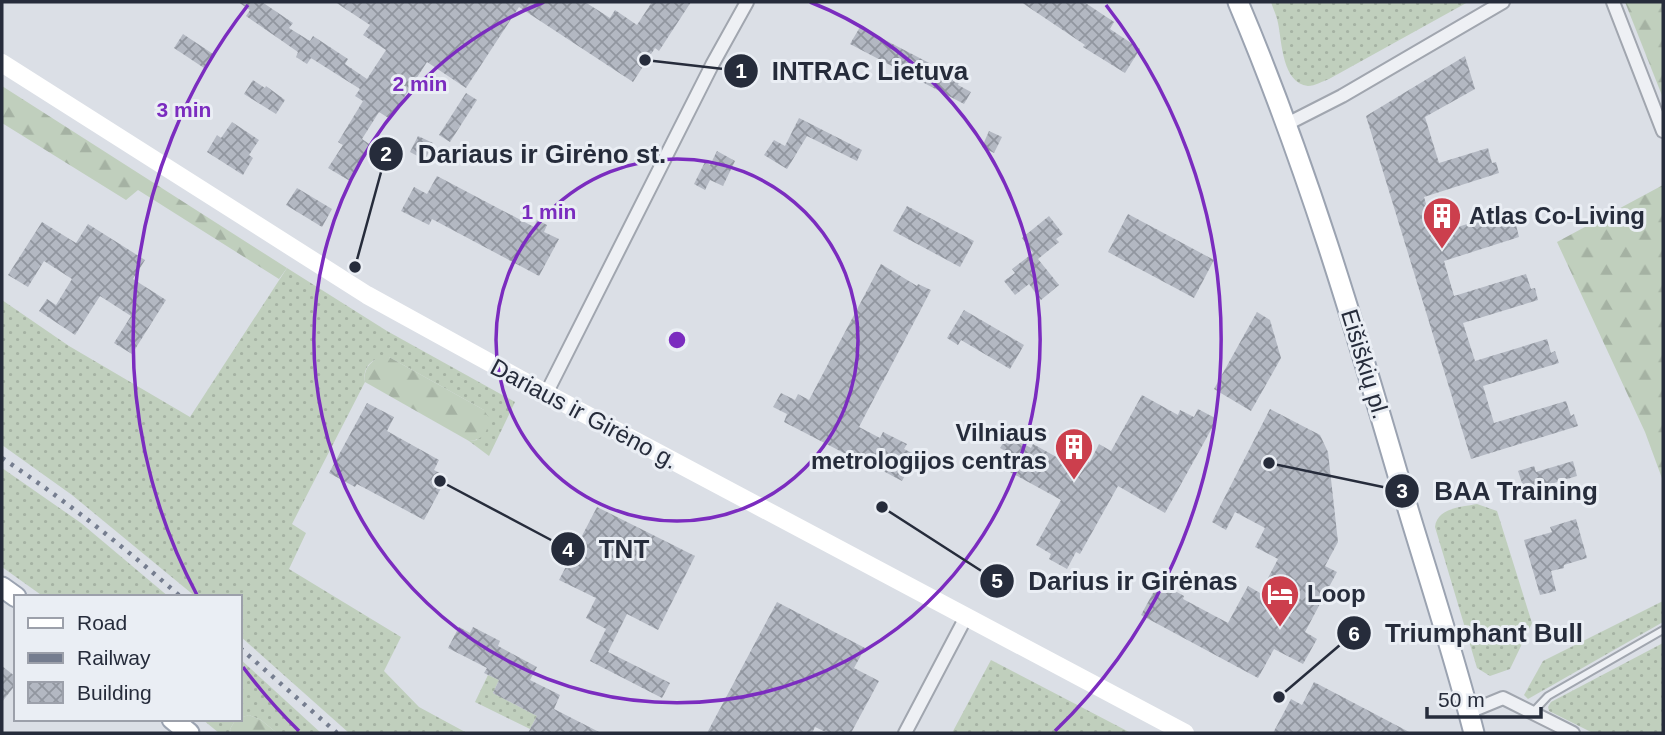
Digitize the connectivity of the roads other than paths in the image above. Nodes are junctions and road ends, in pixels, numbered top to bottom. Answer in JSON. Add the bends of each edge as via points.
{"nodes":[{"id":1,"x":747,"y":2,"type":"edge"},
{"id":2,"x":1238,"y":2,"type":"edge"},
{"id":3,"x":1503,"y":2,"type":"edge"},
{"id":4,"x":1613,"y":2,"type":"edge"},
{"id":5,"x":2,"y":63,"type":"edge"},
{"id":6,"x":1287,"y":124,"type":"junction"},
{"id":7,"x":1663,"y":131,"type":"edge"},
{"id":8,"x":546,"y":394,"type":"junction"},
{"id":9,"x":966,"y":617,"type":"junction"},
{"id":10,"x":1663,"y":630,"type":"edge"},
{"id":11,"x":1469,"y":712,"type":"junction"},
{"id":12,"x":1533,"y":712,"type":"junction"},
{"id":13,"x":174,"y":721,"type":"edge"},
{"id":14,"x":189,"y":733,"type":"edge"},
{"id":15,"x":905,"y":733,"type":"edge"},
{"id":16,"x":1185,"y":733,"type":"edge"},
{"id":17,"x":1474,"y":733,"type":"edge"},
{"id":18,"x":1573,"y":733,"type":"edge"}],
"edges":[{"from":1,"to":8,"type":"street"},
{"from":2,"to":6,"type":"main road","name":"Eišiškių pl."},
{"from":3,"to":6,"type":"street"},
{"from":4,"to":7,"type":"street"},
{"from":5,"to":8,"type":"main road","name":"Dariaus ir Girėno g.","via":[[368,295]]},
{"from":6,"to":11,"type":"main road","name":"Eišiškių pl.","via":[[1367,366]]},
{"from":8,"to":9,"type":"main road","name":"Dariaus ir Girėno g."},
{"from":9,"to":15,"type":"street"},
{"from":9,"to":16,"type":"main road","name":"Dariaus ir Girėno g."},
{"from":10,"to":12,"type":"lane","via":[[1549,696]]},
{"from":11,"to":12,"type":"street","via":[[1503,698]]},
{"from":11,"to":17,"type":"main road","name":"Eišiškių pl."},
{"from":12,"to":18,"type":"street"},
{"from":13,"to":14,"type":"main road"}]}
